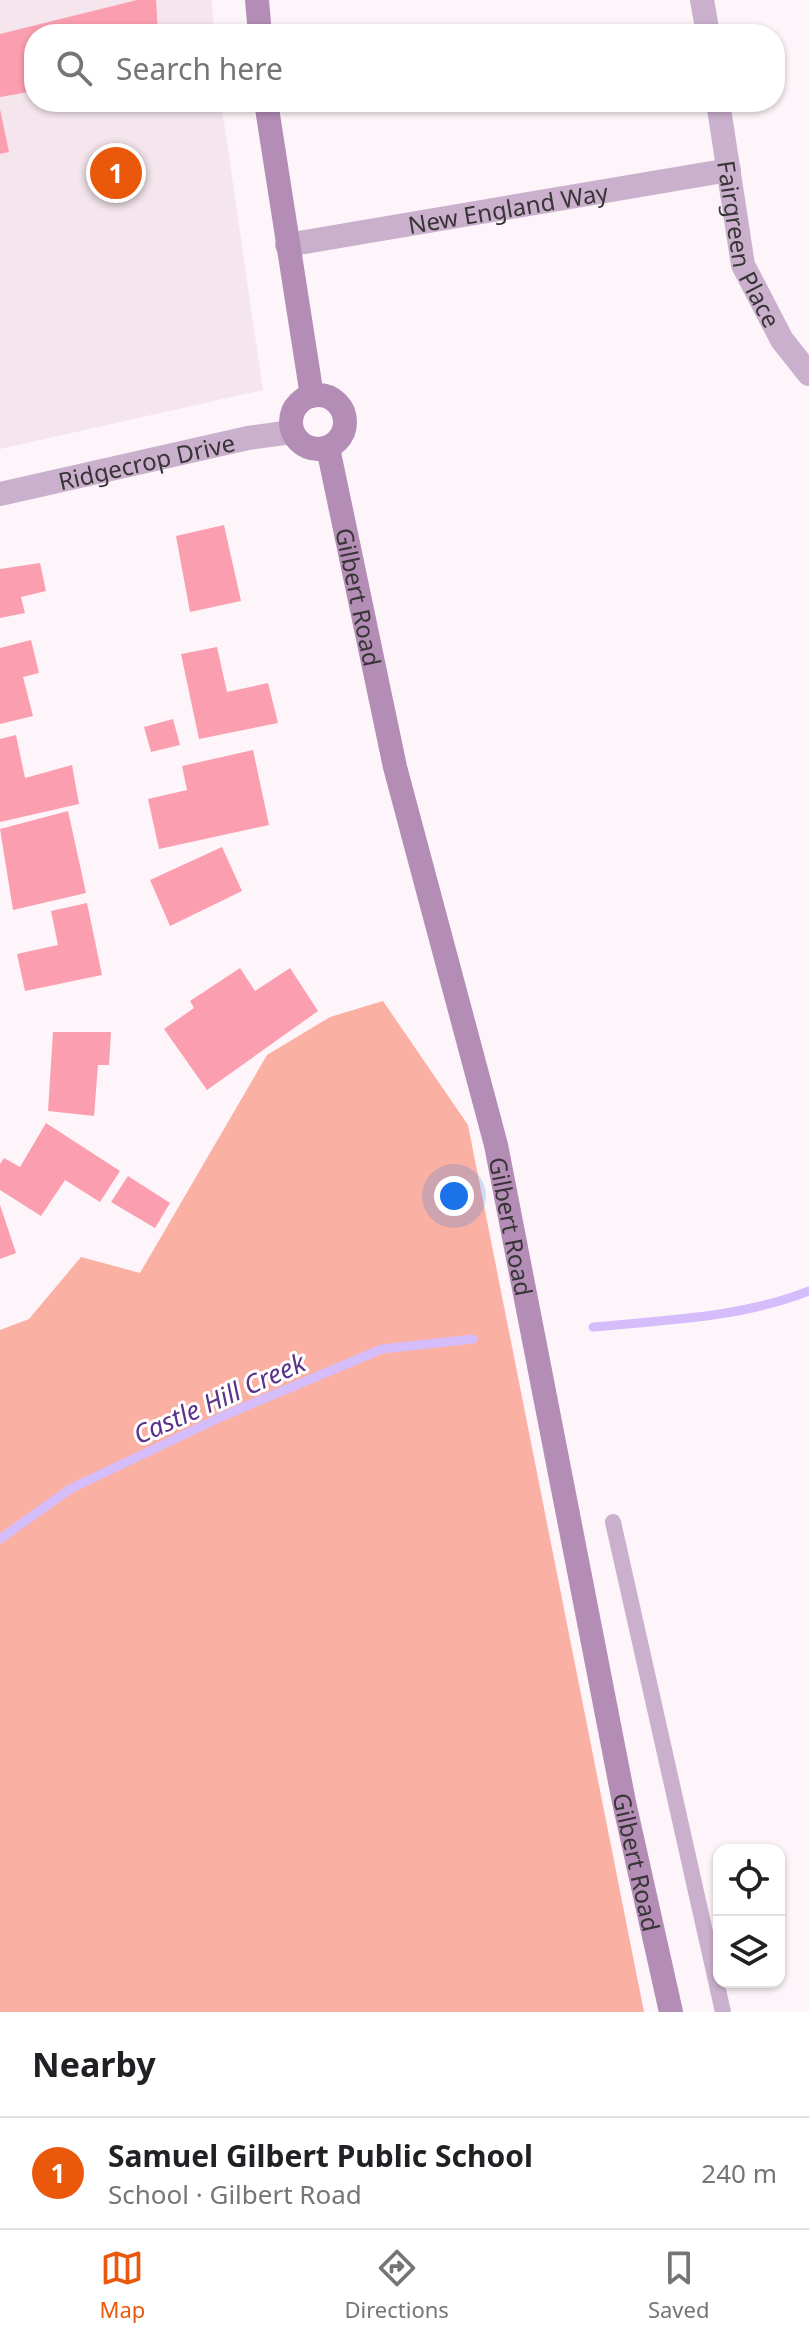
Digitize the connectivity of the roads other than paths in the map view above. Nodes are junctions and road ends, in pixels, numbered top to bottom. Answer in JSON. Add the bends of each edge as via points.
{"nodes":[{"id":1,"x":257,"y":0,"type":"edge"},
{"id":2,"x":702,"y":0,"type":"edge"},
{"id":3,"x":259,"y":24,"type":"edge"},
{"id":4,"x":706,"y":24,"type":"edge"},
{"id":5,"x":267,"y":112,"type":"edge"},
{"id":6,"x":720,"y":112,"type":"edge"},
{"id":7,"x":729,"y":170,"type":"junction"},
{"id":8,"x":287,"y":245,"type":"junction"},
{"id":9,"x":809,"y":374,"type":"edge"},
{"id":10,"x":312,"y":396,"type":"junction"},
{"id":11,"x":292,"y":432,"type":"junction"},
{"id":12,"x":328,"y":448,"type":"junction"},
{"id":13,"x":0,"y":494,"type":"edge"},
{"id":14,"x":613,"y":1522,"type":"dead end"},
{"id":15,"x":671,"y":2012,"type":"edge"},
{"id":16,"x":723,"y":2012,"type":"edge"}],
"edges":[{"from":1,"to":3,"type":"main road"},
{"from":2,"to":4,"type":"street"},
{"from":5,"to":8,"type":"main road"},
{"from":6,"to":7,"type":"street","name":"Fairgreen Place"},
{"from":7,"to":8,"type":"street","name":"New England Way"},
{"from":7,"to":9,"type":"street","name":"Fairgreen Place","via":[[743,265],[782,340]]},
{"from":8,"to":10,"type":"main road"},
{"from":10,"to":11,"type":"main road","via":[[294,409]]},
{"from":10,"to":12,"type":"main road","via":[[331,398],[343,411],[344,430]]},
{"from":11,"to":12,"type":"main road","via":[[309,448]]},
{"from":11,"to":13,"type":"street","name":"Ridgecrop Drive"},
{"from":12,"to":15,"type":"main road","name":"Gilbert Road","via":[[395,767],[496,1145],[624,1802]]},
{"from":14,"to":16,"type":"lane","name":"Gilbert Road"}]}
